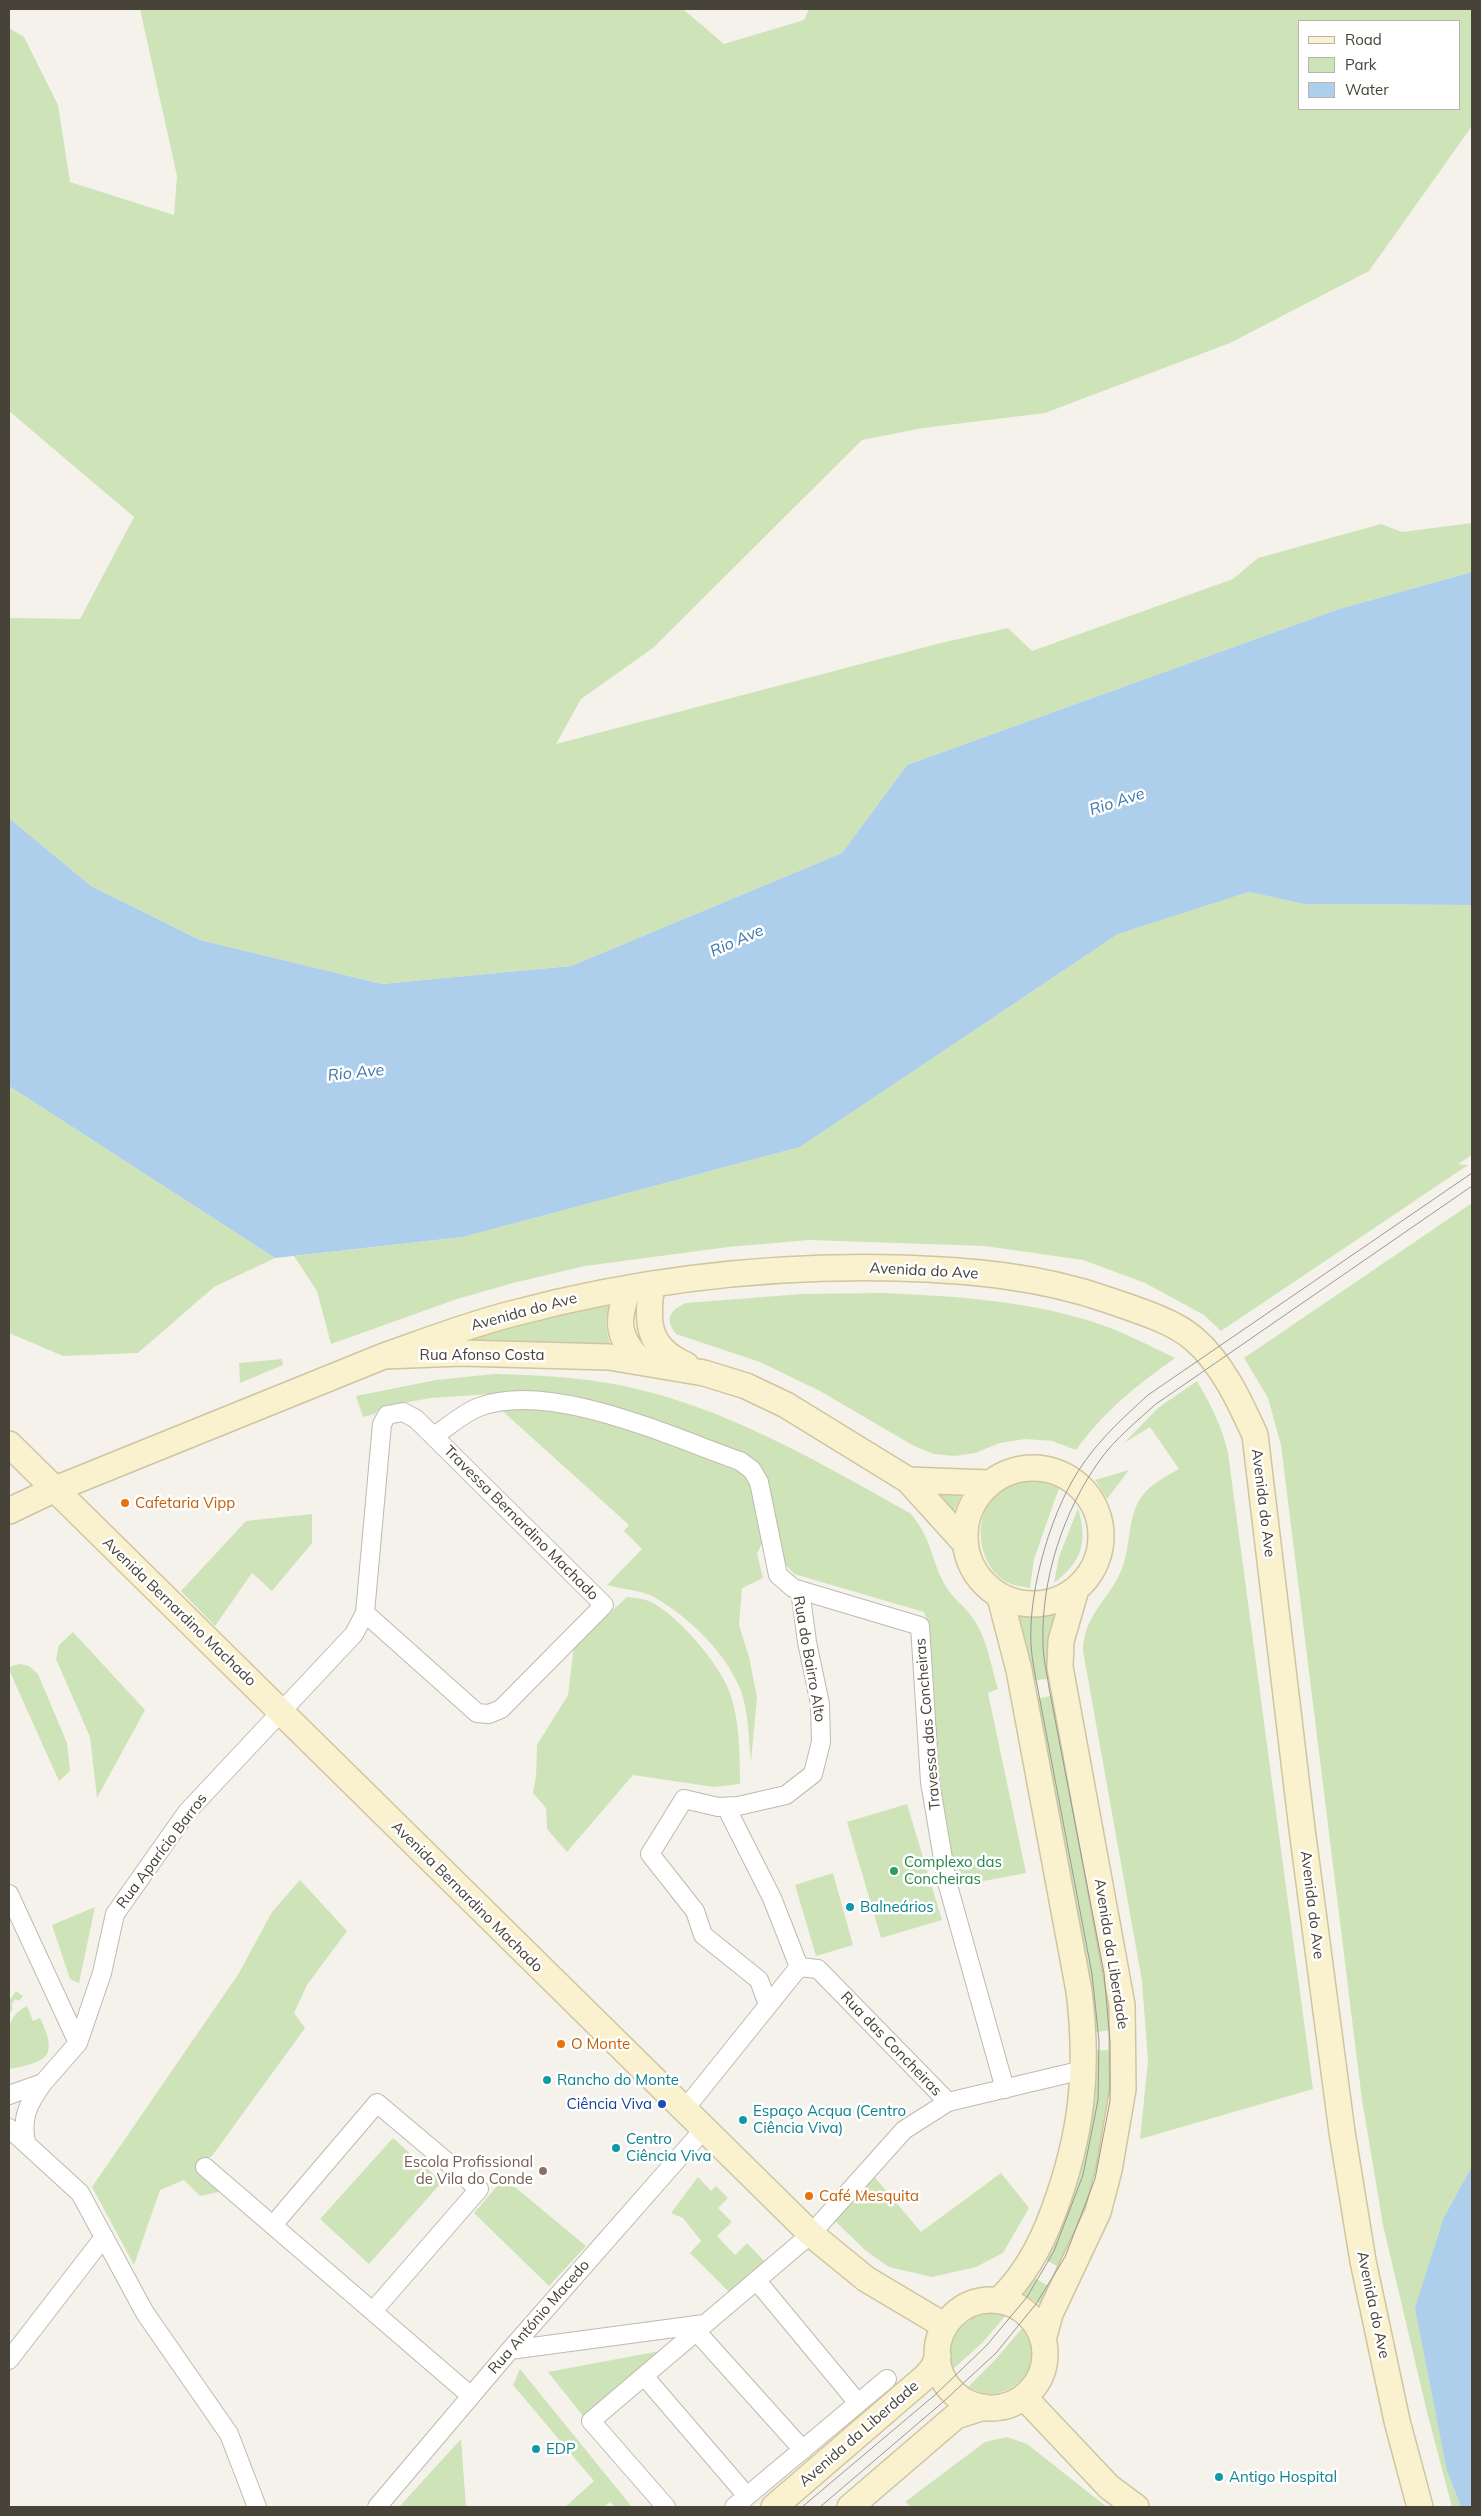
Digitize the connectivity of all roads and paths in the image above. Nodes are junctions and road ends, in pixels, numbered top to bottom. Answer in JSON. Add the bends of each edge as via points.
{"nodes":[{"id":1,"x":641,"y":1286,"type":"junction"},
{"id":2,"x":384,"y":1356,"type":"junction"},
{"id":3,"x":642,"y":1362,"type":"junction"},
{"id":4,"x":704,"y":1373,"type":"junction"},
{"id":5,"x":434,"y":1436,"type":"junction"},
{"id":6,"x":9,"y":1444,"type":"edge"},
{"id":7,"x":908,"y":1480,"type":"junction"},
{"id":8,"x":989,"y":1483,"type":"junction"},
{"id":9,"x":53,"y":1490,"type":"junction"},
{"id":10,"x":9,"y":1511,"type":"edge"},
{"id":11,"x":965,"y":1544,"type":"junction"},
{"id":12,"x":1076,"y":1589,"type":"junction"},
{"id":13,"x":800,"y":1590,"type":"junction"},
{"id":14,"x":1000,"y":1596,"type":"junction"},
{"id":15,"x":365,"y":1612,"type":"junction"},
{"id":16,"x":280,"y":1711,"type":"junction"},
{"id":17,"x":726,"y":1806,"type":"junction"},
{"id":18,"x":9,"y":1894,"type":"edge"},
{"id":19,"x":799,"y":1967,"type":"junction"},
{"id":20,"x":768,"y":2005,"type":"junction"},
{"id":21,"x":78,"y":2043,"type":"junction"},
{"id":22,"x":1084,"y":2070,"type":"junction"},
{"id":23,"x":43,"y":2083,"type":"junction"},
{"id":24,"x":1005,"y":2089,"type":"junction"},
{"id":25,"x":9,"y":2095,"type":"edge"},
{"id":26,"x":948,"y":2102,"type":"junction"},
{"id":27,"x":684,"y":2110,"type":"junction"},
{"id":28,"x":9,"y":2128,"type":"edge"},
{"id":29,"x":704,"y":2128,"type":"junction"},
{"id":30,"x":26,"y":2143,"type":"junction"},
{"id":31,"x":205,"y":2167,"type":"dead end"},
{"id":32,"x":272,"y":2226,"type":"junction"},
{"id":33,"x":811,"y":2234,"type":"junction"},
{"id":34,"x":104,"y":2237,"type":"junction"},
{"id":35,"x":756,"y":2281,"type":"junction"},
{"id":36,"x":999,"y":2300,"type":"junction"},
{"id":37,"x":373,"y":2311,"type":"junction"},
{"id":38,"x":946,"y":2326,"type":"junction"},
{"id":39,"x":700,"y":2327,"type":"junction"},
{"id":40,"x":1043,"y":2340,"type":"junction"},
{"id":41,"x":510,"y":2350,"type":"junction"},
{"id":42,"x":938,"y":2356,"type":"junction"},
{"id":43,"x":9,"y":2360,"type":"edge"},
{"id":44,"x":644,"y":2376,"type":"junction"},
{"id":45,"x":887,"y":2379,"type":"dead end"},
{"id":46,"x":471,"y":2396,"type":"junction"},
{"id":47,"x":1024,"y":2396,"type":"junction"},
{"id":48,"x":858,"y":2403,"type":"junction"},
{"id":49,"x":984,"y":2407,"type":"junction"},
{"id":50,"x":803,"y":2450,"type":"junction"},
{"id":51,"x":741,"y":2502,"type":"edge"},
{"id":52,"x":257,"y":2507,"type":"edge"},
{"id":53,"x":376,"y":2507,"type":"edge"},
{"id":54,"x":666,"y":2507,"type":"edge"},
{"id":55,"x":774,"y":2507,"type":"edge"},
{"id":56,"x":850,"y":2507,"type":"edge"},
{"id":57,"x":1136,"y":2507,"type":"edge"},
{"id":58,"x":1420,"y":2507,"type":"edge"}],
"edges":[{"from":1,"to":2,"type":"street","name":"Avenida do Ave","via":[[512,1313]]},
{"from":1,"to":3,"type":"street","via":[[622,1304],[619,1320],[622,1338]]},
{"from":1,"to":4,"type":"street","via":[[649,1325],[658,1346],[675,1360]]},
{"from":1,"to":58,"type":"street","name":"Avenida do Ave","via":[[708,1275],[840,1267],[947,1269],[1031,1279],[1090,1293],[1152,1315],[1194,1338],[1225,1376],[1254,1435],[1342,2132],[1363,2261],[1397,2421]]},
{"from":2,"to":3,"type":"street","name":"Rua Afonso Costa","via":[[520,1353],[609,1357]]},
{"from":2,"to":9,"type":"street","name":"Rua Afonso Costa"},
{"from":3,"to":4,"type":"street","name":"Rua Afonso Costa"},
{"from":4,"to":7,"type":"street","name":"Rua Afonso Costa","via":[[746,1386],[786,1405]]},
{"from":5,"to":13,"type":"street","name":"Rua do Bairro Alto","via":[[478,1407],[511,1400],[554,1402],[592,1408],[740,1461],[752,1470],[759,1482],[778,1575]]},
{"from":5,"to":15,"type":"street","name":"Travessa Bernardino Machado","via":[[403,1412],[387,1415],[382,1424]]},
{"from":5,"to":15,"type":"street","name":"Travessa Bernardino Machado","via":[[604,1605],[501,1710],[489,1714],[477,1713]]},
{"from":6,"to":9,"type":"street","name":"Avenida Bernardino Machado"},
{"from":7,"to":8,"type":"street","name":"Rua Afonso Costa"},
{"from":7,"to":11,"type":"street","name":"Rua Afonso Costa"},
{"from":8,"to":11,"type":"street","via":[[974,1500],[966,1521]]},
{"from":8,"to":12,"type":"street","via":[[1009,1472],[1030,1468],[1053,1471],[1082,1489],[1095,1508],[1100,1544],[1091,1572]]},
{"from":9,"to":10,"type":"street","name":"Rua Afonso Costa"},
{"from":9,"to":16,"type":"street","name":"Avenida Bernardino Machado"},
{"from":11,"to":14,"type":"street","via":[[971,1565],[983,1583]]},
{"from":12,"to":14,"type":"street","via":[[1062,1598],[1034,1605]]},
{"from":12,"to":40,"type":"street","name":"Avenida da Liberdade","via":[[1061,1641],[1060,1667],[1122,2005],[1123,2089],[1098,2212],[1050,2314]]},
{"from":13,"to":17,"type":"street","name":"Rua do Bairro Alto","via":[[806,1642],[820,1704],[821,1742],[813,1774],[786,1795]]},
{"from":13,"to":24,"type":"street","name":"Travessa das Concheiras","via":[[920,1626],[930,1782],[947,1882]]},
{"from":14,"to":22,"type":"street","via":[[1019,1670],[1079,1990]]},
{"from":15,"to":16,"type":"street","name":"Travessa Bernardino Machado","via":[[354,1634]]},
{"from":16,"to":21,"type":"street","name":"Rua Aparício Barros","via":[[187,1812],[115,1914],[102,1973]]},
{"from":16,"to":27,"type":"street","name":"Avenida Bernardino Machado"},
{"from":17,"to":19,"type":"street","via":[[772,1898]]},
{"from":17,"to":20,"type":"street","name":"Rua do Bairro Alto","via":[[684,1799],[650,1854],[695,1911],[703,1935],[759,1980]]},
{"from":18,"to":21,"type":"street"},
{"from":19,"to":20,"type":"street"},
{"from":19,"to":26,"type":"street","name":"Rua das Concheiras","via":[[818,1970]]},
{"from":20,"to":27,"type":"street"},
{"from":21,"to":23,"type":"street","name":"Rua Aparício Barros"},
{"from":22,"to":24,"type":"street"},
{"from":22,"to":36,"type":"street","via":[[1080,2120],[1058,2200],[1034,2255],[1018,2280]]},
{"from":23,"to":25,"type":"street","name":"Rua Aparício Barros"},
{"from":23,"to":30,"type":"street","via":[[32,2099],[22,2127]]},
{"from":24,"to":26,"type":"street"},
{"from":26,"to":33,"type":"street","name":"Rua das Concheiras","via":[[904,2130]]},
{"from":27,"to":29,"type":"street","name":"Avenida Bernardino Machado"},
{"from":28,"to":30,"type":"street"},
{"from":29,"to":33,"type":"street","name":"Avenida Bernardino Machado"},
{"from":29,"to":41,"type":"street","name":"Rua António Macedo"},
{"from":30,"to":34,"type":"street","via":[[80,2193]]},
{"from":31,"to":32,"type":"street"},
{"from":32,"to":37,"type":"street"},
{"from":32,"to":37,"type":"street","via":[[378,2102],[479,2189]]},
{"from":33,"to":35,"type":"street","name":"Rua das Concheiras"},
{"from":33,"to":38,"type":"street","name":"Avenida Bernardino Machado","via":[[866,2279]]},
{"from":34,"to":43,"type":"street"},
{"from":34,"to":52,"type":"street","via":[[145,2313],[229,2434]]},
{"from":35,"to":39,"type":"street","name":"Rua das Concheiras"},
{"from":35,"to":48,"type":"street"},
{"from":36,"to":38,"type":"street","via":[[968,2305]]},
{"from":36,"to":40,"type":"street","via":[[1028,2314],[1038,2326]]},
{"from":37,"to":46,"type":"street"},
{"from":38,"to":42,"type":"street","via":[[939,2340]]},
{"from":39,"to":41,"type":"street"},
{"from":39,"to":44,"type":"street","name":"Rua das Concheiras"},
{"from":39,"to":50,"type":"street"},
{"from":40,"to":47,"type":"street","via":[[1045,2356],[1042,2371]]},
{"from":41,"to":46,"type":"street","name":"Rua António Macedo"},
{"from":42,"to":49,"type":"street","via":[[940,2371],[954,2392],[968,2402]]},
{"from":42,"to":55,"type":"street","name":"Avenida da Liberdade","via":[[924,2377]]},
{"from":44,"to":51,"type":"street"},
{"from":44,"to":54,"type":"street","name":"Rua das Concheiras","via":[[591,2421]]},
{"from":45,"to":48,"type":"street"},
{"from":46,"to":53,"type":"street","name":"Rua António Macedo"},
{"from":47,"to":49,"type":"street","via":[[998,2407]]},
{"from":47,"to":57,"type":"street","via":[[1109,2487]]},
{"from":48,"to":50,"type":"street"},
{"from":49,"to":56,"type":"street","via":[[956,2416]]},
{"from":50,"to":51,"type":"street"}]}
